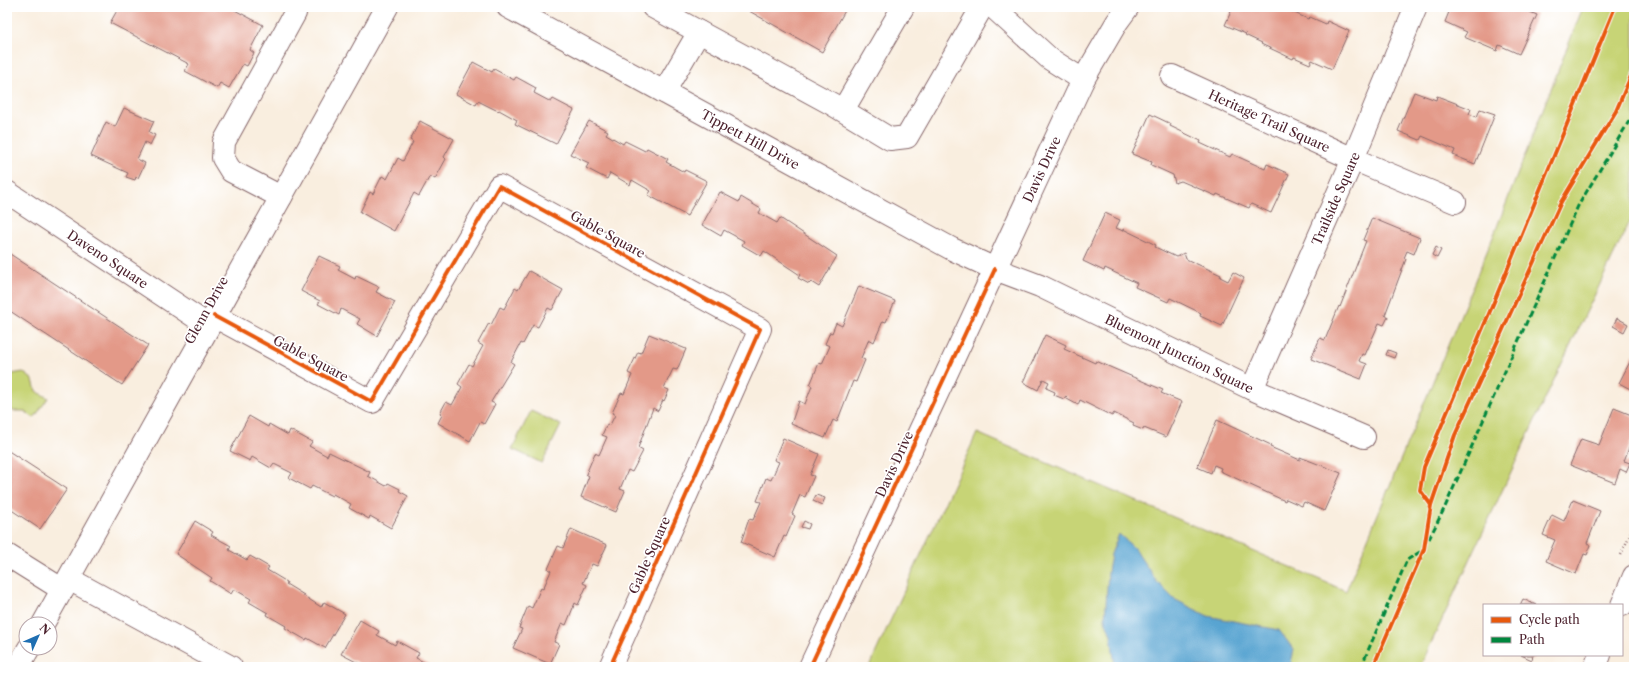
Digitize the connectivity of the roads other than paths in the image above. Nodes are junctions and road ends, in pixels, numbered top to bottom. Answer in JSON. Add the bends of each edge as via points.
{"nodes":[{"id":1,"x":296,"y":7,"type":"edge"},
{"id":2,"x":387,"y":7,"type":"edge"},
{"id":3,"x":508,"y":7,"type":"edge"},
{"id":4,"x":653,"y":7,"type":"edge"},
{"id":5,"x":903,"y":7,"type":"edge"},
{"id":6,"x":982,"y":7,"type":"edge"},
{"id":7,"x":993,"y":7,"type":"edge"},
{"id":8,"x":1410,"y":9,"type":"edge"},
{"id":9,"x":1122,"y":12,"type":"edge"},
{"id":10,"x":699,"y":32,"type":"junction"},
{"id":11,"x":1172,"y":76,"type":"dead end"},
{"id":12,"x":1083,"y":80,"type":"junction"},
{"id":13,"x":664,"y":92,"type":"junction"},
{"id":14,"x":843,"y":110,"type":"junction"},
{"id":15,"x":1353,"y":159,"type":"junction"},
{"id":16,"x":7,"y":192,"type":"edge"},
{"id":17,"x":281,"y":197,"type":"junction"},
{"id":18,"x":1455,"y":202,"type":"dead end"},
{"id":19,"x":995,"y":269,"type":"junction"},
{"id":20,"x":211,"y":321,"type":"junction"},
{"id":21,"x":1252,"y":389,"type":"junction"},
{"id":22,"x":1364,"y":437,"type":"dead end"},
{"id":23,"x":7,"y":555,"type":"edge"},
{"id":24,"x":1634,"y":576,"type":"edge"},
{"id":25,"x":66,"y":585,"type":"junction"},
{"id":26,"x":1622,"y":604,"type":"edge"},
{"id":27,"x":48,"y":616,"type":"edge"},
{"id":28,"x":24,"y":656,"type":"edge"},
{"id":29,"x":1600,"y":656,"type":"edge"},
{"id":30,"x":18,"y":667,"type":"edge"},
{"id":31,"x":231,"y":667,"type":"edge"},
{"id":32,"x":610,"y":667,"type":"edge"},
{"id":33,"x":810,"y":667,"type":"edge"},
{"id":34,"x":1595,"y":667,"type":"edge"}],
"edges":[{"from":1,"to":17,"type":"street","via":[[224,142],[223,158],[231,171]]},
{"from":2,"to":17,"type":"street","name":"Glenn Drive"},
{"from":3,"to":13,"type":"street","name":"Tippett Hill Drive"},
{"from":4,"to":10,"type":"street"},
{"from":5,"to":14,"type":"street"},
{"from":6,"to":14,"type":"street","via":[[907,138],[890,139]]},
{"from":7,"to":12,"type":"street","via":[[1050,60]]},
{"from":8,"to":15,"type":"street","name":"Trailside Square"},
{"from":9,"to":12,"type":"street","name":"Davis Drive"},
{"from":10,"to":13,"type":"street"},
{"from":10,"to":14,"type":"street"},
{"from":11,"to":15,"type":"street","name":"Heritage Trail Square"},
{"from":12,"to":19,"type":"street","name":"Davis Drive"},
{"from":13,"to":19,"type":"street","name":"Tippett Hill Drive","via":[[952,249]]},
{"from":15,"to":18,"type":"street","name":"Heritage Trail Square"},
{"from":15,"to":21,"type":"street","name":"Trailside Square"},
{"from":16,"to":20,"type":"street","name":"Daveno Square"},
{"from":17,"to":20,"type":"street","name":"Glenn Drive"},
{"from":19,"to":21,"type":"street","name":"Bluemont Junction Square","via":[[1040,286]]},
{"from":19,"to":33,"type":"street","name":"Davis Drive"},
{"from":20,"to":25,"type":"street","name":"Glenn Drive"},
{"from":20,"to":32,"type":"street","name":"Gable Square","via":[[372,402],[499,186],[760,329]]},
{"from":21,"to":22,"type":"street","name":"Bluemont Junction Square"},
{"from":23,"to":25,"type":"street"},
{"from":24,"to":26,"type":"street"},
{"from":25,"to":27,"type":"street","name":"Glenn Drive"},
{"from":25,"to":31,"type":"street"},
{"from":28,"to":30,"type":"street"},
{"from":29,"to":34,"type":"street"}]}
